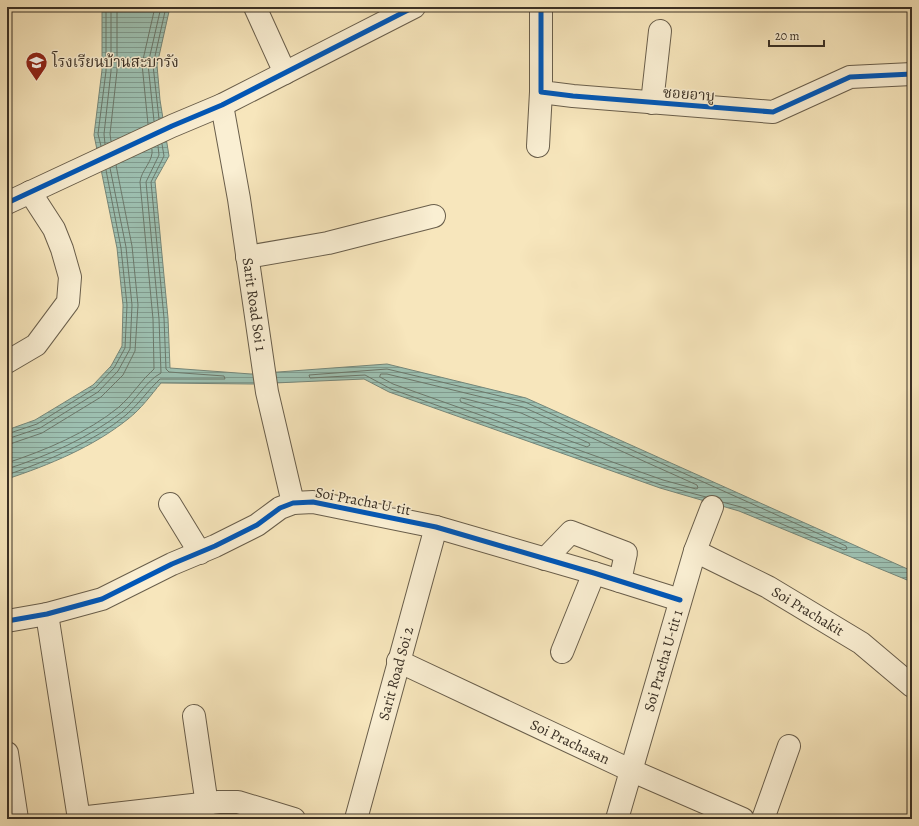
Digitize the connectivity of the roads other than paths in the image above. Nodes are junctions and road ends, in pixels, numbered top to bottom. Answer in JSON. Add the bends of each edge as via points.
{"nodes":[{"id":1,"x":255,"y":7,"type":"edge"},
{"id":2,"x":414,"y":7,"type":"edge"},
{"id":3,"x":541,"y":7,"type":"edge"},
{"id":4,"x":660,"y":31,"type":"dead end"},
{"id":5,"x":285,"y":73,"type":"junction"},
{"id":6,"x":912,"y":74,"type":"edge"},
{"id":7,"x":541,"y":92,"type":"junction"},
{"id":8,"x":652,"y":103,"type":"junction"},
{"id":9,"x":222,"y":105,"type":"junction"},
{"id":10,"x":538,"y":146,"type":"dead end"},
{"id":11,"x":30,"y":192,"type":"junction"},
{"id":12,"x":7,"y":203,"type":"edge"},
{"id":13,"x":434,"y":216,"type":"dead end"},
{"id":14,"x":247,"y":257,"type":"junction"},
{"id":15,"x":7,"y":362,"type":"edge"},
{"id":16,"x":293,"y":503,"type":"junction"},
{"id":17,"x":170,"y":504,"type":"dead end"},
{"id":18,"x":712,"y":507,"type":"dead end"},
{"id":19,"x":436,"y":527,"type":"junction"},
{"id":20,"x":695,"y":551,"type":"junction"},
{"id":21,"x":200,"y":552,"type":"junction"},
{"id":22,"x":545,"y":559,"type":"junction"},
{"id":23,"x":594,"y":573,"type":"junction"},
{"id":24,"x":620,"y":581,"type":"junction"},
{"id":25,"x":680,"y":600,"type":"junction"},
{"id":26,"x":47,"y":614,"type":"junction"},
{"id":27,"x":7,"y":621,"type":"edge"},
{"id":28,"x":562,"y":652,"type":"dead end"},
{"id":29,"x":398,"y":661,"type":"junction"},
{"id":30,"x":912,"y":686,"type":"edge"},
{"id":31,"x":194,"y":716,"type":"dead end"},
{"id":32,"x":789,"y":746,"type":"dead end"},
{"id":33,"x":7,"y":753,"type":"edge"},
{"id":34,"x":630,"y":770,"type":"junction"},
{"id":35,"x":217,"y":809,"type":"edge"},
{"id":36,"x":17,"y":819,"type":"edge"},
{"id":37,"x":79,"y":819,"type":"edge"},
{"id":38,"x":294,"y":819,"type":"edge"},
{"id":39,"x":356,"y":819,"type":"edge"},
{"id":40,"x":617,"y":819,"type":"edge"},
{"id":41,"x":743,"y":819,"type":"edge"},
{"id":42,"x":763,"y":819,"type":"edge"}],
"edges":[{"from":1,"to":5,"type":"street"},
{"from":2,"to":5,"type":"street"},
{"from":3,"to":7,"type":"street"},
{"from":4,"to":8,"type":"street"},
{"from":5,"to":9,"type":"street"},
{"from":6,"to":8,"type":"street","name":"ซอยอาบู","via":[[850,77],[773,112]]},
{"from":7,"to":8,"type":"street","name":"ซอยอาบู"},
{"from":7,"to":10,"type":"street"},
{"from":9,"to":11,"type":"street"},
{"from":9,"to":14,"type":"street","name":"Sarit Road Soi 1"},
{"from":11,"to":12,"type":"street"},
{"from":11,"to":15,"type":"street","via":[[54,229],[62,249],[70,276],[68,302],[36,345]]},
{"from":13,"to":14,"type":"street","via":[[328,243]]},
{"from":14,"to":16,"type":"street","name":"Sarit Road Soi 1","via":[[267,392]]},
{"from":16,"to":19,"type":"street","name":"Soi Pracha U-tit","via":[[314,502]]},
{"from":16,"to":21,"type":"street","name":"Soi Pracha U-tit","via":[[280,508],[257,525]]},
{"from":17,"to":21,"type":"street"},
{"from":18,"to":20,"type":"street","name":"Soi Pracha U-tit 1"},
{"from":19,"to":22,"type":"street","name":"Soi Pracha U-tit"},
{"from":19,"to":29,"type":"street","name":"Sarit Road Soi 2"},
{"from":20,"to":25,"type":"street","name":"Soi Pracha U-tit 1"},
{"from":20,"to":30,"type":"street","name":"Soi Prachakit","via":[[768,587],[861,643]]},
{"from":21,"to":26,"type":"street","name":"Soi Pracha U-tit","via":[[102,599]]},
{"from":22,"to":23,"type":"street","name":"Soi Pracha U-tit"},
{"from":22,"to":24,"type":"street","via":[[570,532],[626,553]]},
{"from":23,"to":24,"type":"street","name":"Soi Pracha U-tit"},
{"from":23,"to":28,"type":"street"},
{"from":24,"to":25,"type":"street","name":"Soi Pracha U-tit"},
{"from":25,"to":34,"type":"street","name":"Soi Pracha U-tit 1"},
{"from":26,"to":27,"type":"street","name":"Soi Pracha U-tit"},
{"from":26,"to":37,"type":"street"},
{"from":29,"to":34,"type":"street","name":"Soi Prachasan"},
{"from":29,"to":39,"type":"street","name":"Sarit Road Soi 2"},
{"from":31,"to":35,"type":"street"},
{"from":32,"to":42,"type":"street"},
{"from":33,"to":36,"type":"street"},
{"from":34,"to":40,"type":"street","name":"Soi Pracha U-tit 1"},
{"from":34,"to":41,"type":"street","name":"Soi Prachasan"},
{"from":35,"to":37,"type":"street"},
{"from":35,"to":38,"type":"street","via":[[238,802]]}]}
